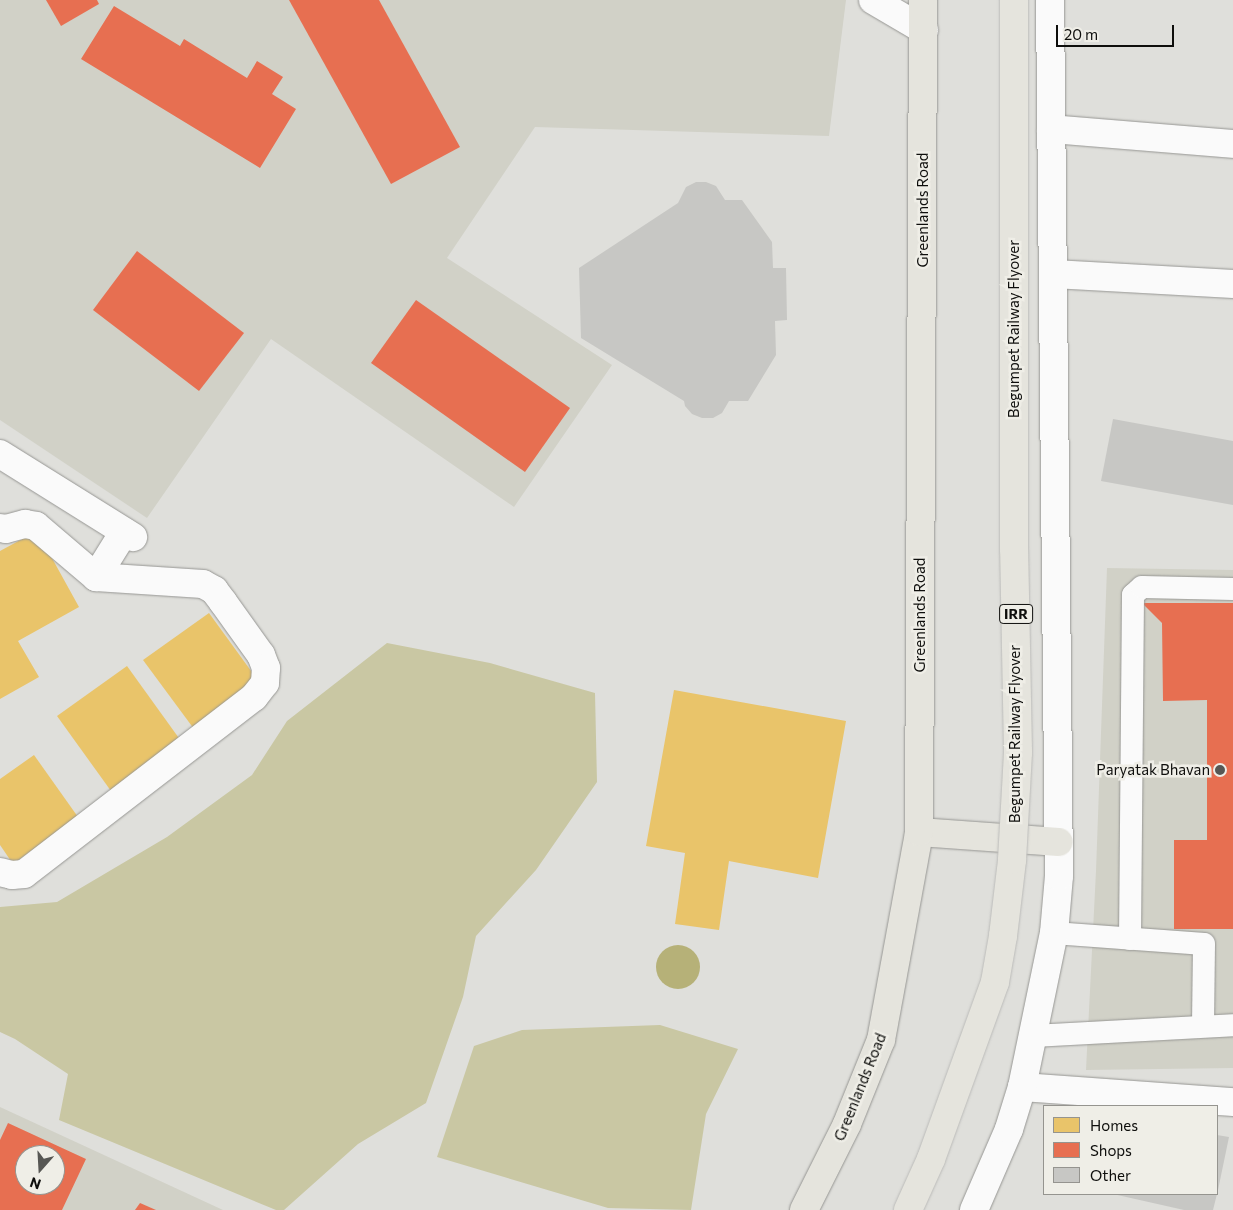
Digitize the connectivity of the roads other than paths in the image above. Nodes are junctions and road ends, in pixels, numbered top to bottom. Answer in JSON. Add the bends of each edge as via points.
{"nodes":[{"id":1,"x":873,"y":0,"type":"edge"},
{"id":2,"x":923,"y":0,"type":"edge"},
{"id":3,"x":1014,"y":0,"type":"edge"},
{"id":4,"x":1050,"y":0,"type":"edge"},
{"id":5,"x":924,"y":30,"type":"junction"},
{"id":6,"x":1051,"y":129,"type":"junction"},
{"id":7,"x":1233,"y":144,"type":"edge"},
{"id":8,"x":1054,"y":274,"type":"junction"},
{"id":9,"x":1233,"y":284,"type":"edge"},
{"id":10,"x":0,"y":454,"type":"edge"},
{"id":11,"x":0,"y":528,"type":"edge"},
{"id":12,"x":96,"y":577,"type":"junction"},
{"id":13,"x":1233,"y":589,"type":"edge"},
{"id":14,"x":919,"y":832,"type":"junction"},
{"id":15,"x":1059,"y":842,"type":"junction"},
{"id":16,"x":0,"y":872,"type":"edge"},
{"id":17,"x":1054,"y":933,"type":"junction"},
{"id":18,"x":1130,"y":939,"type":"junction"},
{"id":19,"x":1233,"y":1025,"type":"edge"},
{"id":20,"x":1202,"y":1026,"type":"junction"},
{"id":21,"x":1033,"y":1036,"type":"junction"},
{"id":22,"x":1022,"y":1087,"type":"junction"},
{"id":23,"x":1233,"y":1102,"type":"edge"},
{"id":24,"x":804,"y":1210,"type":"edge"},
{"id":25,"x":908,"y":1210,"type":"edge"},
{"id":26,"x":974,"y":1210,"type":"edge"}],
"edges":[{"from":1,"to":5,"type":"street"},
{"from":2,"to":5,"type":"main road","name":"Greenlands Road"},
{"from":3,"to":25,"type":"main road","name":"Begumpet Railway Flyover","number":"IRR","bridge":true,"via":[[1014,549],[1018,752],[1012,860],[995,982],[931,1159]]},
{"from":4,"to":6,"type":"street"},
{"from":5,"to":14,"type":"main road","name":"Greenlands Road"},
{"from":6,"to":7,"type":"street"},
{"from":6,"to":8,"type":"street"},
{"from":8,"to":9,"type":"street"},
{"from":8,"to":15,"type":"street"},
{"from":10,"to":12,"type":"street","via":[[128,535]]},
{"from":11,"to":12,"type":"street","via":[[25,524],[36,526]]},
{"from":12,"to":16,"type":"street","via":[[203,584],[214,590],[261,655],[266,668],[264,683],[254,697],[24,874]]},
{"from":13,"to":18,"type":"lane","via":[[1142,587],[1133,594]]},
{"from":14,"to":15,"type":"main road"},
{"from":14,"to":24,"type":"main road","name":"Greenlands Road","via":[[881,1040],[847,1124]]},
{"from":15,"to":17,"type":"street"},
{"from":17,"to":18,"type":"lane"},
{"from":17,"to":21,"type":"street"},
{"from":18,"to":20,"type":"lane","via":[[1204,944]]},
{"from":19,"to":20,"type":"lane"},
{"from":20,"to":21,"type":"lane"},
{"from":21,"to":22,"type":"street"},
{"from":22,"to":23,"type":"street"},
{"from":22,"to":26,"type":"street","via":[[1009,1129]]}]}
